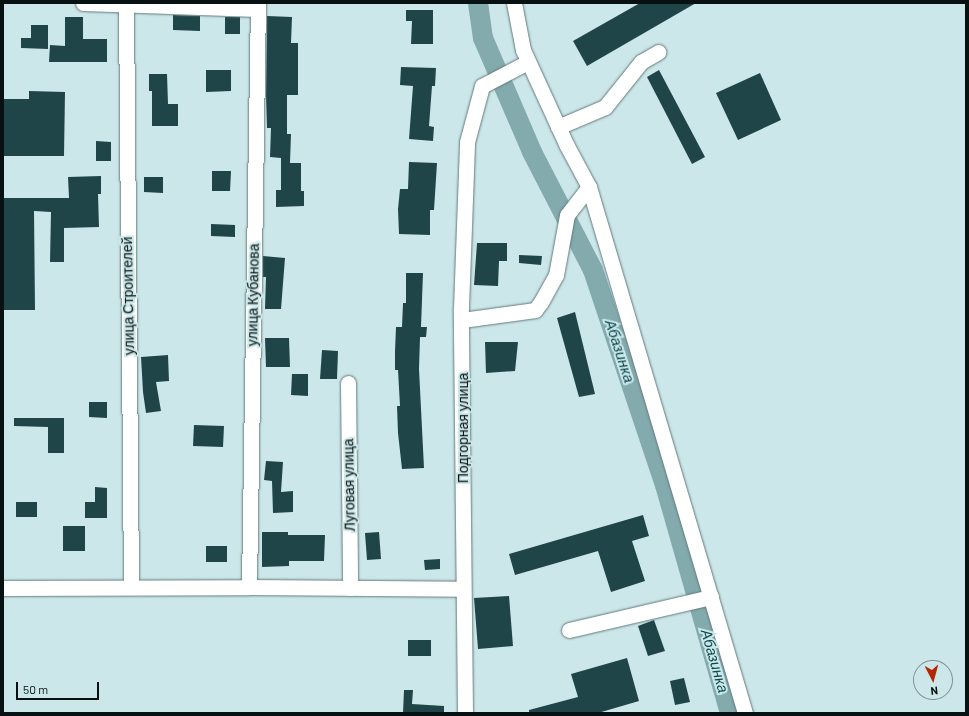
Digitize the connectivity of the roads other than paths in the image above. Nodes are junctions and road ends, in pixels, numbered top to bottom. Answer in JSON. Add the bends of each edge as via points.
{"nodes":[{"id":1,"x":83,"y":3,"type":"edge"},
{"id":2,"x":514,"y":3,"type":"edge"},
{"id":3,"x":126,"y":4,"type":"edge"},
{"id":4,"x":257,"y":6,"type":"edge"},
{"id":5,"x":658,"y":52,"type":"dead end"},
{"id":6,"x":528,"y":62,"type":"junction"},
{"id":7,"x":558,"y":127,"type":"junction"},
{"id":8,"x":589,"y":187,"type":"junction"},
{"id":9,"x":462,"y":320,"type":"junction"},
{"id":10,"x":348,"y":383,"type":"dead end"},
{"id":11,"x":131,"y":587,"type":"junction"},
{"id":12,"x":249,"y":587,"type":"junction"},
{"id":13,"x":3,"y":588,"type":"edge"},
{"id":14,"x":350,"y":588,"type":"junction"},
{"id":15,"x":463,"y":589,"type":"junction"},
{"id":16,"x":711,"y":597,"type":"junction"},
{"id":17,"x":569,"y":630,"type":"dead end"},
{"id":18,"x":465,"y":713,"type":"edge"},
{"id":19,"x":745,"y":713,"type":"edge"}],
"edges":[{"from":1,"to":3,"type":"street"},
{"from":2,"to":6,"type":"street","via":[[523,50]]},
{"from":3,"to":4,"type":"street"},
{"from":3,"to":11,"type":"street","name":"улица Строителей"},
{"from":4,"to":12,"type":"street","name":"улица Кубанова"},
{"from":5,"to":7,"type":"street","via":[[641,62],[605,107]]},
{"from":6,"to":7,"type":"street"},
{"from":6,"to":9,"type":"street","name":"Подгорная улица","via":[[482,86],[467,142]]},
{"from":7,"to":8,"type":"street"},
{"from":8,"to":9,"type":"street","via":[[567,215],[556,275],[535,310]]},
{"from":8,"to":16,"type":"street"},
{"from":9,"to":15,"type":"street","name":"Подгорная улица"},
{"from":10,"to":14,"type":"street","name":"Луговая улица"},
{"from":11,"to":12,"type":"street"},
{"from":11,"to":13,"type":"street"},
{"from":12,"to":14,"type":"street"},
{"from":14,"to":15,"type":"street"},
{"from":15,"to":18,"type":"street","name":"Подгорная улица"},
{"from":16,"to":17,"type":"street"},
{"from":16,"to":19,"type":"street"}]}
